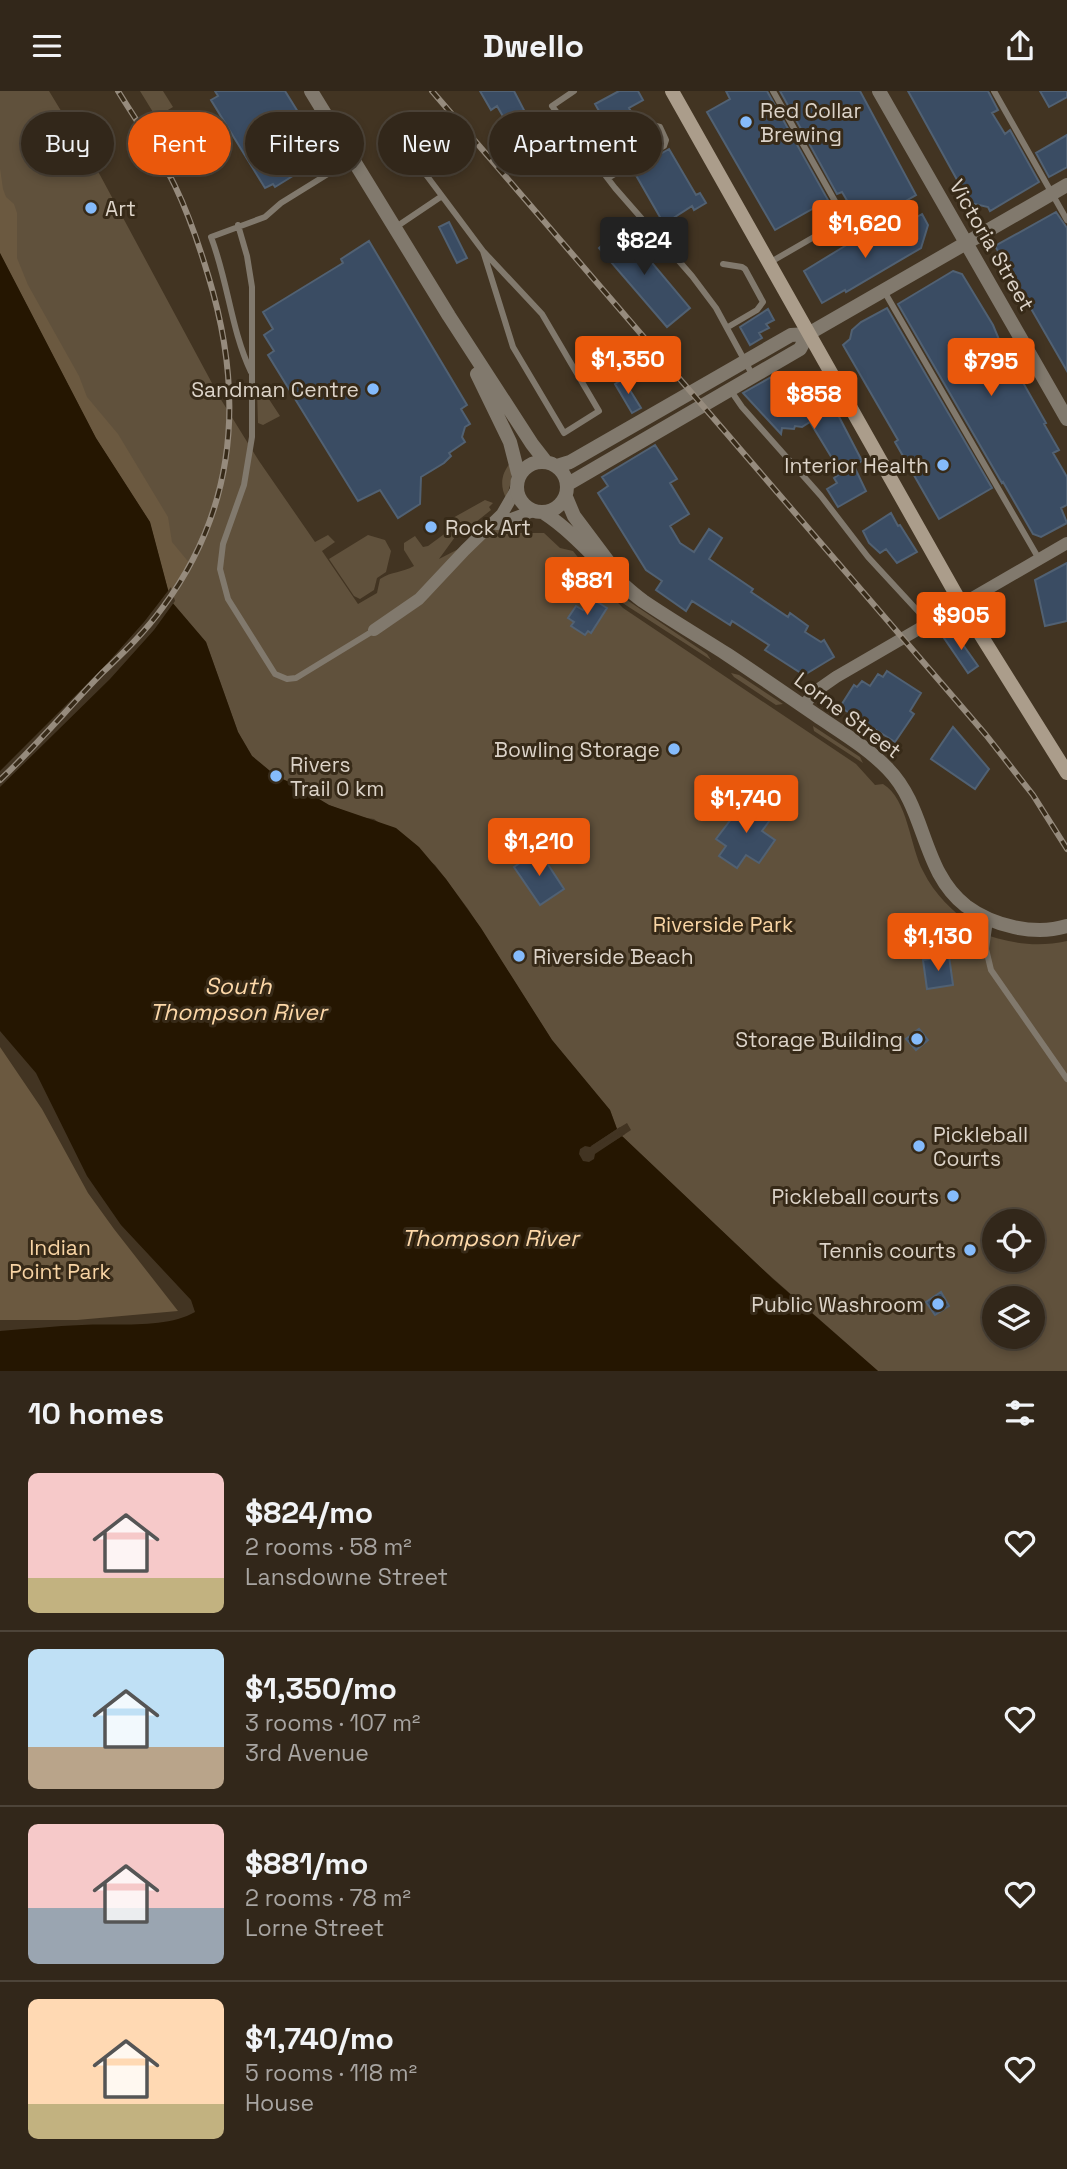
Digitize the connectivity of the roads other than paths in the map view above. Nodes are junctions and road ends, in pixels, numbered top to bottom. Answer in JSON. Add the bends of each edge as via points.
{"nodes":[{"id":1,"x":311,"y":91,"type":"edge"},
{"id":2,"x":574,"y":91,"type":"edge"},
{"id":3,"x":672,"y":91,"type":"edge"},
{"id":4,"x":773,"y":91,"type":"edge"},
{"id":5,"x":879,"y":91,"type":"edge"},
{"id":6,"x":994,"y":91,"type":"edge"},
{"id":7,"x":324,"y":112,"type":"edge"},
{"id":8,"x":662,"y":130,"type":"edge"},
{"id":9,"x":662,"y":147,"type":"edge"},
{"id":10,"x":326,"y":175,"type":"edge"},
{"id":11,"x":364,"y":175,"type":"edge"},
{"id":12,"x":427,"y":175,"type":"edge"},
{"id":13,"x":613,"y":175,"type":"edge"},
{"id":14,"x":608,"y":178,"type":"junction"},
{"id":15,"x":1067,"y":185,"type":"edge"},
{"id":16,"x":1052,"y":193,"type":"junction"},
{"id":17,"x":442,"y":196,"type":"junction"},
{"id":18,"x":1067,"y":219,"type":"edge"},
{"id":19,"x":238,"y":225,"type":"junction"},
{"id":20,"x":396,"y":227,"type":"junction"},
{"id":21,"x":967,"y":243,"type":"junction"},
{"id":22,"x":483,"y":251,"type":"junction"},
{"id":23,"x":769,"y":263,"type":"junction"},
{"id":24,"x":723,"y":264,"type":"dead end"},
{"id":25,"x":883,"y":290,"type":"junction"},
{"id":26,"x":449,"y":316,"type":"junction"},
{"id":27,"x":728,"y":327,"type":"junction"},
{"id":28,"x":808,"y":334,"type":"junction"},
{"id":29,"x":744,"y":361,"type":"junction"},
{"id":30,"x":252,"y":375,"type":"junction"},
{"id":31,"x":753,"y":376,"type":"junction"},
{"id":32,"x":729,"y":390,"type":"junction"},
{"id":33,"x":1067,"y":419,"type":"edge"},
{"id":34,"x":551,"y":464,"type":"junction"},
{"id":35,"x":518,"y":483,"type":"junction"},
{"id":36,"x":567,"y":491,"type":"junction"},
{"id":37,"x":539,"y":512,"type":"junction"},
{"id":38,"x":490,"y":527,"type":"junction"},
{"id":39,"x":1067,"y":543,"type":"edge"},
{"id":40,"x":1039,"y":559,"type":"junction"},
{"id":41,"x":632,"y":593,"type":"junction"},
{"id":42,"x":962,"y":605,"type":"junction"},
{"id":43,"x":930,"y":624,"type":"junction"},
{"id":44,"x":374,"y":630,"type":"joint"},
{"id":45,"x":803,"y":706,"type":"junction"},
{"id":46,"x":1067,"y":773,"type":"edge"},
{"id":47,"x":991,"y":919,"type":"junction"},
{"id":48,"x":1067,"y":926,"type":"edge"},
{"id":49,"x":1067,"y":1079,"type":"edge"}],
"edges":[{"from":1,"to":7,"type":"street"},
{"from":2,"to":14,"type":"lane","via":[[552,106]]},
{"from":3,"to":23,"type":"main road"},
{"from":4,"to":23,"type":"lane","via":[[845,219]]},
{"from":5,"to":21,"type":"street","name":"Victoria Street"},
{"from":6,"to":16,"type":"lane"},
{"from":8,"to":9,"type":"lane"},
{"from":10,"to":19,"type":"lane","via":[[268,215]]},
{"from":11,"to":20,"type":"street"},
{"from":12,"to":17,"type":"lane"},
{"from":13,"to":14,"type":"lane"},
{"from":14,"to":27,"type":"lane","via":[[692,276]]},
{"from":15,"to":16,"type":"street"},
{"from":16,"to":18,"type":"lane"},
{"from":16,"to":21,"type":"street"},
{"from":17,"to":20,"type":"lane"},
{"from":17,"to":22,"type":"lane"},
{"from":19,"to":30,"type":"lane","via":[[252,287]]},
{"from":19,"to":30,"type":"lane","via":[[211,237]]},
{"from":20,"to":26,"type":"street"},
{"from":21,"to":25,"type":"street"},
{"from":21,"to":33,"type":"street","name":"Victoria Street"},
{"from":22,"to":22,"type":"lane","via":[[513,347],[564,433],[599,411],[542,314]]},
{"from":23,"to":28,"type":"main road"},
{"from":24,"to":27,"type":"lane","via":[[745,269],[763,302]]},
{"from":25,"to":28,"type":"street"},
{"from":25,"to":40,"type":"lane"},
{"from":26,"to":34,"type":"street","via":[[532,445]]},
{"from":26,"to":35,"type":"street","via":[[510,442]]},
{"from":27,"to":29,"type":"lane"},
{"from":28,"to":29,"type":"street","via":[[791,335]]},
{"from":28,"to":31,"type":"street","via":[[800,349]]},
{"from":28,"to":42,"type":"main road"},
{"from":29,"to":31,"type":"lane"},
{"from":29,"to":34,"type":"street","via":[[570,462]]},
{"from":30,"to":44,"type":"lane","via":[[248,468],[221,552],[226,593],[275,674],[284,679],[296,678]]},
{"from":31,"to":32,"type":"street"},
{"from":32,"to":36,"type":"street"},
{"from":32,"to":43,"type":"lane"},
{"from":34,"to":35,"type":"street","via":[[527,466]]},
{"from":34,"to":36,"type":"street","via":[[562,471]]},
{"from":35,"to":37,"type":"street","via":[[522,502]]},
{"from":35,"to":38,"type":"street"},
{"from":36,"to":37,"type":"street","via":[[558,508]]},
{"from":36,"to":41,"type":"street","name":"Lorne Street","via":[[580,524]]},
{"from":37,"to":38,"type":"street"},
{"from":37,"to":41,"type":"street","name":"Lorne Street","via":[[561,524]]},
{"from":38,"to":44,"type":"street","via":[[419,599]]},
{"from":39,"to":40,"type":"street"},
{"from":40,"to":42,"type":"street"},
{"from":41,"to":45,"type":"street","name":"Lorne Street"},
{"from":42,"to":43,"type":"street"},
{"from":42,"to":46,"type":"main road"},
{"from":43,"to":45,"type":"street","via":[[824,685]]},
{"from":45,"to":47,"type":"street","name":"Lorne Street","via":[[888,769],[916,811],[943,882],[963,903]]},
{"from":47,"to":48,"type":"street","name":"Lorne Street","via":[[1027,930]]},
{"from":47,"to":49,"type":"lane","via":[[986,949],[989,965]]}]}
